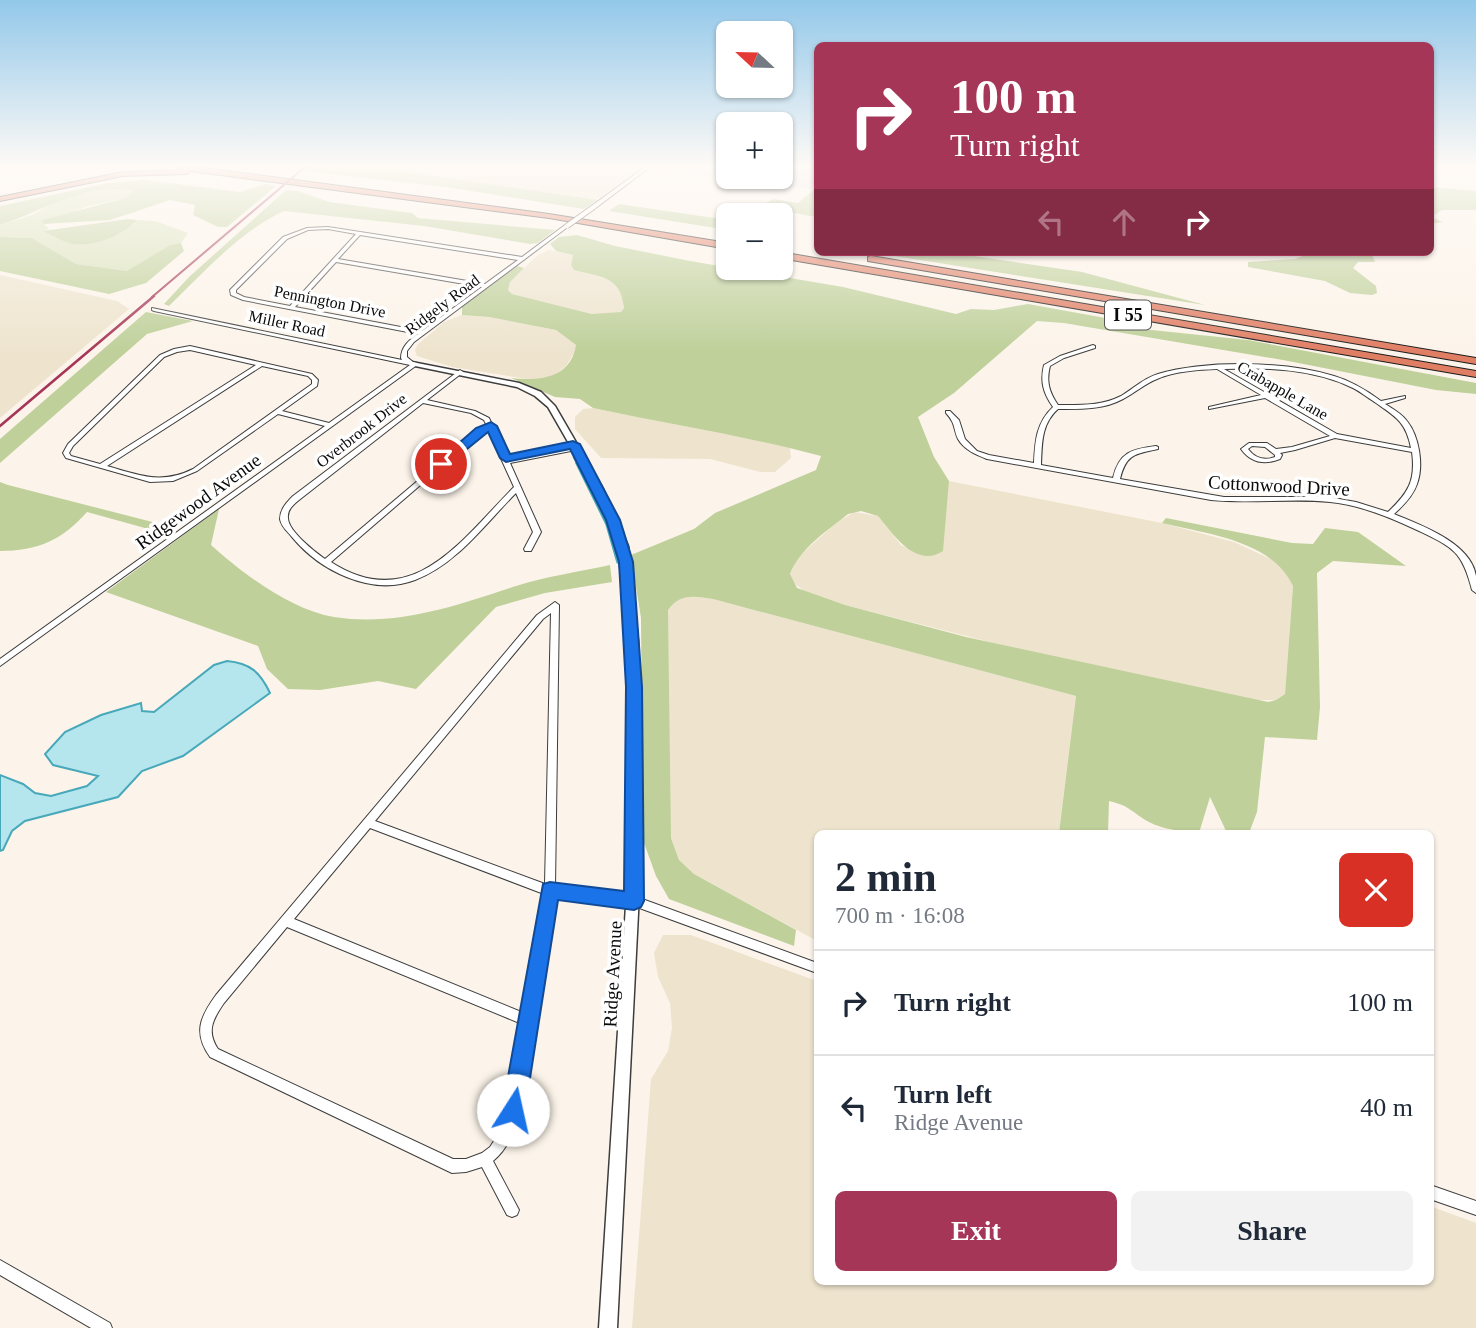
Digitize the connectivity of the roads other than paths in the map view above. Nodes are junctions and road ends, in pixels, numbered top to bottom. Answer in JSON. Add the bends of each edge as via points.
{"nodes":[{"id":1,"x":307,"y":229,"type":"edge"},
{"id":2,"x":330,"y":229,"type":"edge"},
{"id":3,"x":563,"y":229,"type":"edge"},
{"id":4,"x":626,"y":229,"type":"edge"},
{"id":5,"x":359,"y":233,"type":"junction"},
{"id":6,"x":716,"y":244,"type":"edge"},
{"id":7,"x":852,"y":256,"type":"edge"},
{"id":8,"x":793,"y":257,"type":"edge"},
{"id":9,"x":523,"y":258,"type":"junction"},
{"id":10,"x":334,"y":260,"type":"junction"},
{"id":11,"x":486,"y":286,"type":"junction"},
{"id":12,"x":290,"y":308,"type":"junction"},
{"id":13,"x":154,"y":309,"type":"dead end"},
{"id":14,"x":422,"y":333,"type":"junction"},
{"id":15,"x":1093,"y":347,"type":"dead end"},
{"id":16,"x":1476,"y":361,"type":"edge"},
{"id":17,"x":261,"y":364,"type":"junction"},
{"id":18,"x":415,"y":364,"type":"junction"},
{"id":19,"x":1219,"y":369,"type":"junction"},
{"id":20,"x":460,"y":372,"type":"junction"},
{"id":21,"x":1476,"y":374,"type":"edge"},
{"id":22,"x":1266,"y":396,"type":"junction"},
{"id":23,"x":1403,"y":397,"type":"dead end"},
{"id":24,"x":422,"y":401,"type":"junction"},
{"id":25,"x":1381,"y":403,"type":"junction"},
{"id":26,"x":1056,"y":407,"type":"junction"},
{"id":27,"x":1212,"y":408,"type":"dead end"},
{"id":28,"x":278,"y":412,"type":"junction"},
{"id":29,"x":948,"y":412,"type":"dead end"},
{"id":30,"x":331,"y":425,"type":"junction"},
{"id":31,"x":491,"y":426,"type":"junction"},
{"id":32,"x":1335,"y":436,"type":"junction"},
{"id":33,"x":575,"y":446,"type":"junction"},
{"id":34,"x":1156,"y":448,"type":"dead end"},
{"id":35,"x":1277,"y":451,"type":"dead end"},
{"id":36,"x":1415,"y":451,"type":"junction"},
{"id":37,"x":507,"y":460,"type":"junction"},
{"id":38,"x":1037,"y":466,"type":"junction"},
{"id":39,"x":100,"y":467,"type":"junction"},
{"id":40,"x":1116,"y":481,"type":"junction"},
{"id":41,"x":517,"y":488,"type":"junction"},
{"id":42,"x":1389,"y":515,"type":"junction"},
{"id":43,"x":528,"y":549,"type":"dead end"},
{"id":44,"x":1471,"y":558,"type":"edge"},
{"id":45,"x":325,"y":563,"type":"junction"},
{"id":46,"x":1476,"y":590,"type":"edge"},
{"id":47,"x":0,"y":663,"type":"edge"},
{"id":48,"x":368,"y":823,"type":"junction"},
{"id":49,"x":550,"y":891,"type":"junction"},
{"id":50,"x":634,"y":901,"type":"junction"},
{"id":51,"x":286,"y":920,"type":"junction"},
{"id":52,"x":814,"y":967,"type":"edge"},
{"id":53,"x":529,"y":1021,"type":"junction"},
{"id":54,"x":485,"y":1159,"type":"junction"},
{"id":55,"x":1434,"y":1193,"type":"edge"},
{"id":56,"x":1476,"y":1208,"type":"edge"},
{"id":57,"x":512,"y":1210,"type":"dead end"},
{"id":58,"x":0,"y":1267,"type":"edge"},
{"id":59,"x":105,"y":1328,"type":"edge"},
{"id":60,"x":608,"y":1328,"type":"edge"}],
"edges":[{"from":1,"to":12,"type":"street","name":"Pennington Drive","via":[[285,237],[233,294]]},
{"from":2,"to":5,"type":"street","name":"Pennington Drive"},
{"from":3,"to":9,"type":"street","name":"Ridgely Road","bridge":true},
{"from":4,"to":6,"type":"highway"},
{"from":5,"to":9,"type":"street"},
{"from":5,"to":10,"type":"street"},
{"from":7,"to":16,"type":"highway","number":"I 55"},
{"from":8,"to":21,"type":"highway","number":"I 55"},
{"from":9,"to":11,"type":"street","name":"Ridgely Road"},
{"from":10,"to":11,"type":"street"},
{"from":10,"to":12,"type":"street"},
{"from":11,"to":14,"type":"street","name":"Ridgely Road"},
{"from":12,"to":14,"type":"street","name":"Pennington Drive"},
{"from":13,"to":18,"type":"street","name":"Miller Road"},
{"from":14,"to":18,"type":"street","name":"Ridgely Road","via":[[404,351],[404,358]]},
{"from":15,"to":26,"type":"street","via":[[1047,365],[1047,396]]},
{"from":17,"to":28,"type":"street","via":[[319,380]]},
{"from":17,"to":39,"type":"street"},
{"from":17,"to":39,"type":"street","via":[[190,348],[175,348],[162,356],[67,449],[68,457]]},
{"from":18,"to":20,"type":"street","name":"Ridge Avenue"},
{"from":18,"to":30,"type":"street","name":"Ridgewood Avenue"},
{"from":19,"to":22,"type":"street","name":"Crabapple Lane"},
{"from":19,"to":25,"type":"street","via":[[1255,367],[1316,374],[1350,384]]},
{"from":19,"to":26,"type":"street","via":[[1158,376],[1100,405]]},
{"from":20,"to":24,"type":"street","name":"Overbrook Drive"},
{"from":20,"to":33,"type":"street","name":"Ridge Avenue","via":[[519,385],[538,394],[551,405]]},
{"from":22,"to":27,"type":"street"},
{"from":22,"to":32,"type":"street","name":"Crabapple Lane"},
{"from":23,"to":25,"type":"street"},
{"from":24,"to":31,"type":"street","via":[[482,415]]},
{"from":24,"to":45,"type":"street","name":"Overbrook Drive","via":[[296,498],[284,515],[288,529]]},
{"from":25,"to":36,"type":"street","via":[[1408,424]]},
{"from":26,"to":38,"type":"street","via":[[1039,429]]},
{"from":28,"to":30,"type":"street"},
{"from":28,"to":39,"type":"street","via":[[181,477],[157,481]]},
{"from":29,"to":38,"type":"street","name":"Cottonwood Drive","via":[[962,440],[975,452]]},
{"from":30,"to":47,"type":"street","name":"Ridgewood Avenue"},
{"from":31,"to":37,"type":"street"},
{"from":31,"to":45,"type":"street"},
{"from":32,"to":35,"type":"street"},
{"from":32,"to":36,"type":"street","name":"Crabapple Lane"},
{"from":33,"to":37,"type":"street"},
{"from":33,"to":50,"type":"street","name":"Ridge Avenue","via":[[613,520],[626,562],[634,676]]},
{"from":34,"to":40,"type":"street","via":[[1124,457]]},
{"from":36,"to":42,"type":"street","via":[[1418,479]]},
{"from":37,"to":41,"type":"street"},
{"from":38,"to":40,"type":"street","name":"Cottonwood Drive"},
{"from":40,"to":42,"type":"street","name":"Cottonwood Drive","via":[[1211,499],[1330,500]]},
{"from":41,"to":43,"type":"street","via":[[537,532]]},
{"from":41,"to":45,"type":"street","via":[[439,565],[416,578],[372,582],[335,571]]},
{"from":42,"to":44,"type":"street","name":"Cottonwood Drive"},
{"from":44,"to":46,"type":"street"},
{"from":48,"to":49,"type":"street"},
{"from":48,"to":49,"type":"street","via":[[540,617],[555,605]]},
{"from":48,"to":51,"type":"street"},
{"from":49,"to":50,"type":"street"},
{"from":49,"to":53,"type":"street"},
{"from":50,"to":52,"type":"street"},
{"from":50,"to":60,"type":"street","name":"Ridge Avenue"},
{"from":51,"to":53,"type":"street"},
{"from":51,"to":54,"type":"street","via":[[207,1018],[207,1045],[214,1053],[452,1166]]},
{"from":53,"to":54,"type":"street","via":[[506,1136]]},
{"from":54,"to":57,"type":"street"},
{"from":55,"to":56,"type":"street"},
{"from":58,"to":59,"type":"street"}]}
